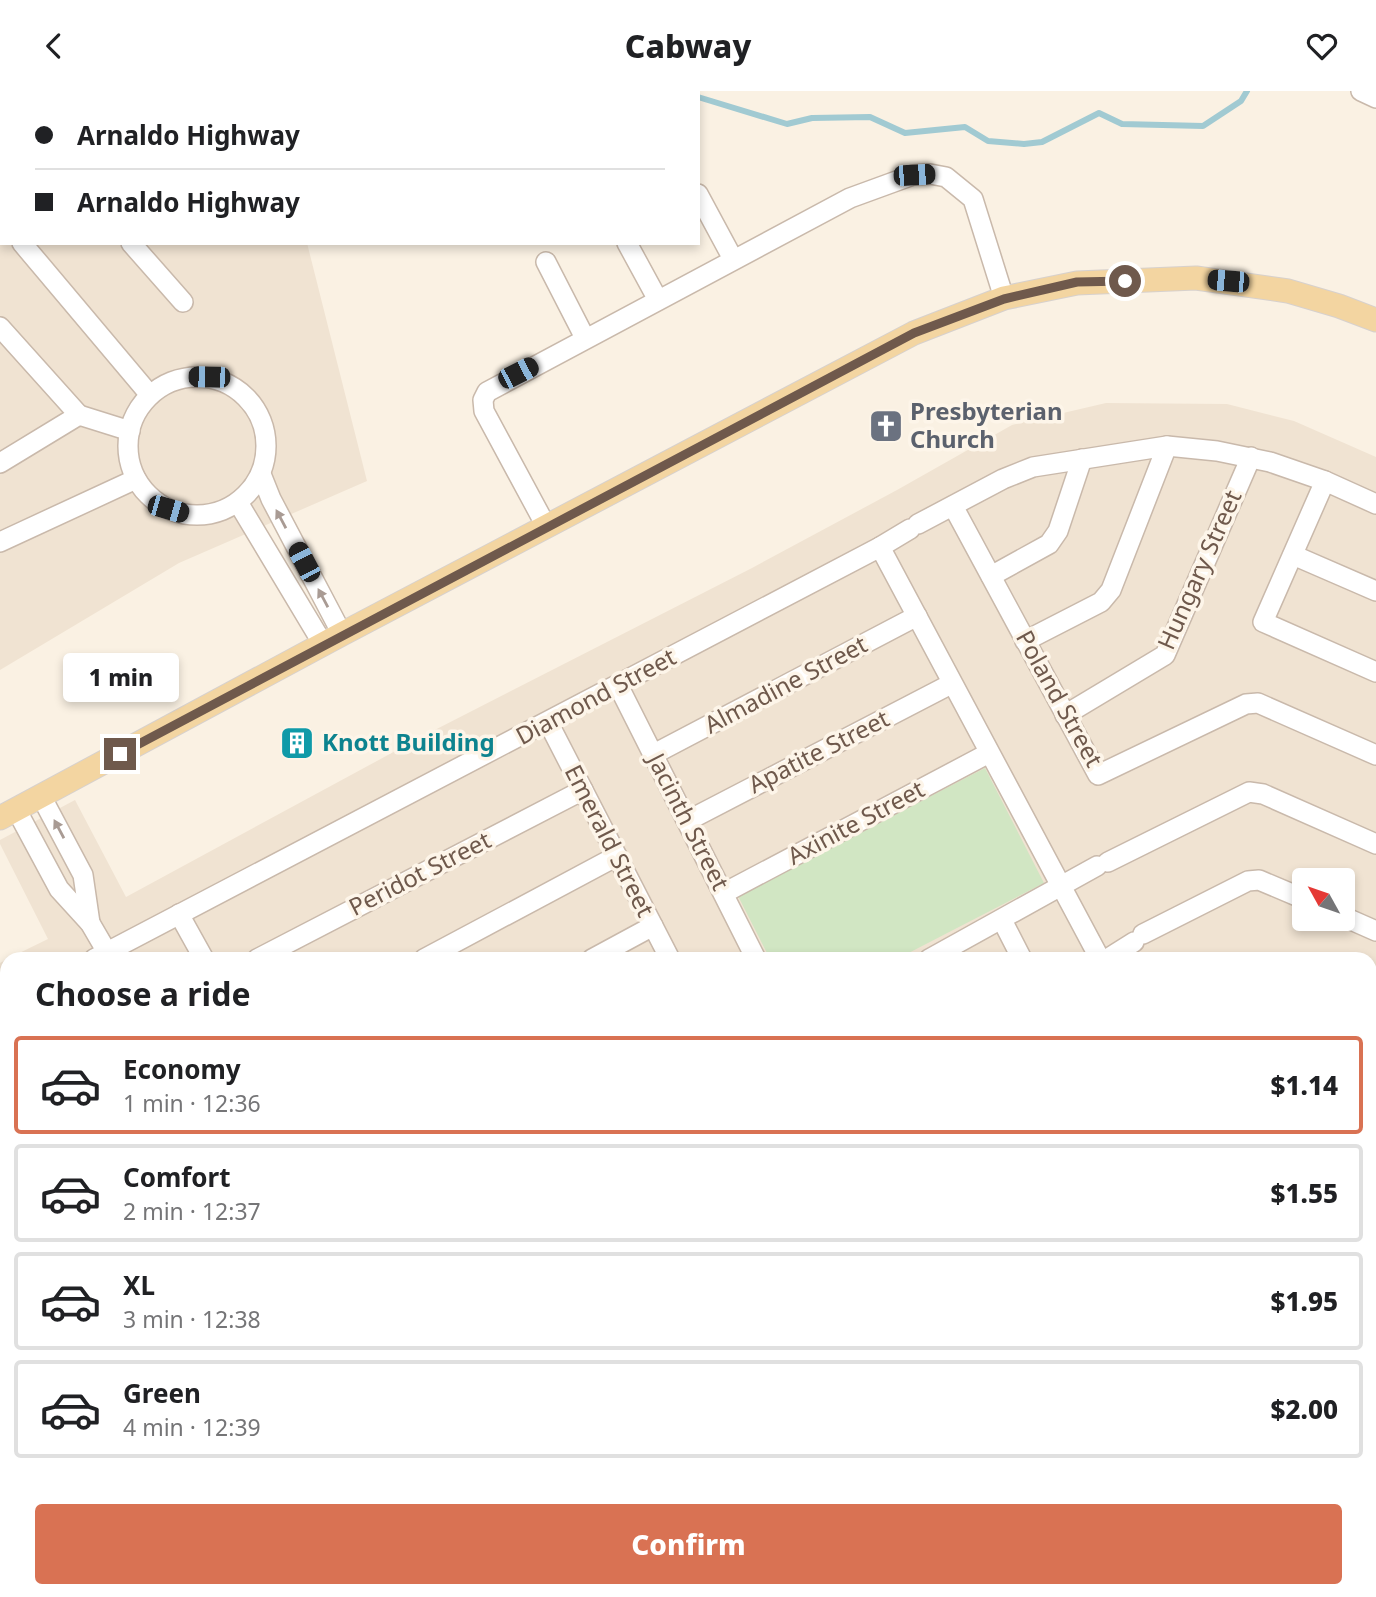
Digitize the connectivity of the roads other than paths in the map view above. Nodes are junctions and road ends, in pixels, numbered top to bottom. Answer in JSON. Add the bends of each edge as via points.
{"nodes":[{"id":1,"x":1361,"y":91,"type":"edge"},
{"id":2,"x":1376,"y":99,"type":"edge"},
{"id":3,"x":700,"y":198,"type":"edge"},
{"id":4,"x":24,"y":245,"type":"edge"},
{"id":5,"x":133,"y":245,"type":"edge"},
{"id":6,"x":628,"y":245,"type":"edge"},
{"id":7,"x":733,"y":259,"type":"junction"},
{"id":8,"x":546,"y":261,"type":"dead end"},
{"id":9,"x":1004,"y":299,"type":"junction"},
{"id":10,"x":658,"y":300,"type":"junction"},
{"id":11,"x":183,"y":302,"type":"dead end"},
{"id":12,"x":1376,"y":320,"type":"edge"},
{"id":13,"x":2,"y":333,"type":"edge"},
{"id":14,"x":585,"y":338,"type":"junction"},
{"id":15,"x":150,"y":395,"type":"junction"},
{"id":16,"x":79,"y":415,"type":"junction"},
{"id":17,"x":130,"y":431,"type":"junction"},
{"id":18,"x":1167,"y":446,"type":"junction"},
{"id":19,"x":1251,"y":457,"type":"junction"},
{"id":20,"x":1082,"y":459,"type":"junction"},
{"id":21,"x":0,"y":463,"type":"edge"},
{"id":22,"x":261,"y":474,"type":"junction"},
{"id":23,"x":135,"y":479,"type":"junction"},
{"id":24,"x":1325,"y":481,"type":"junction"},
{"id":25,"x":239,"y":504,"type":"junction"},
{"id":26,"x":1376,"y":504,"type":"edge"},
{"id":27,"x":953,"y":506,"type":"junction"},
{"id":28,"x":546,"y":526,"type":"junction"},
{"id":29,"x":0,"y":543,"type":"edge"},
{"id":30,"x":880,"y":547,"type":"junction"},
{"id":31,"x":1293,"y":555,"type":"junction"},
{"id":32,"x":991,"y":576,"type":"junction"},
{"id":33,"x":1376,"y":591,"type":"edge"},
{"id":34,"x":917,"y":616,"type":"junction"},
{"id":35,"x":333,"y":639,"type":"junction"},
{"id":36,"x":1025,"y":641,"type":"junction"},
{"id":37,"x":1376,"y":672,"type":"edge"},
{"id":38,"x":951,"y":684,"type":"junction"},
{"id":39,"x":618,"y":685,"type":"junction"},
{"id":40,"x":1065,"y":715,"type":"junction"},
{"id":41,"x":548,"y":722,"type":"junction"},
{"id":42,"x":989,"y":753,"type":"junction"},
{"id":43,"x":654,"y":754,"type":"junction"},
{"id":44,"x":1376,"y":755,"type":"edge"},
{"id":45,"x":583,"y":790,"type":"junction"},
{"id":46,"x":41,"y":796,"type":"junction"},
{"id":47,"x":8,"y":814,"type":"edge"},
{"id":48,"x":687,"y":821,"type":"junction"},
{"id":49,"x":1376,"y":844,"type":"edge"},
{"id":50,"x":617,"y":856,"type":"junction"},
{"id":51,"x":1060,"y":887,"type":"junction"},
{"id":52,"x":724,"y":893,"type":"junction"},
{"id":53,"x":1292,"y":894,"type":"edge"},
{"id":54,"x":179,"y":914,"type":"junction"},
{"id":55,"x":1002,"y":920,"type":"junction"},
{"id":56,"x":1355,"y":922,"type":"edge"},
{"id":57,"x":90,"y":923,"type":"junction"},
{"id":58,"x":653,"y":926,"type":"junction"},
{"id":59,"x":1376,"y":931,"type":"edge"},
{"id":60,"x":102,"y":952,"type":"edge"},
{"id":61,"x":113,"y":952,"type":"edge"},
{"id":62,"x":200,"y":952,"type":"edge"},
{"id":63,"x":271,"y":952,"type":"edge"},
{"id":64,"x":437,"y":952,"type":"edge"},
{"id":65,"x":605,"y":952,"type":"edge"},
{"id":66,"x":666,"y":952,"type":"edge"},
{"id":67,"x":753,"y":952,"type":"edge"},
{"id":68,"x":942,"y":952,"type":"edge"},
{"id":69,"x":1018,"y":952,"type":"edge"},
{"id":70,"x":1096,"y":952,"type":"edge"},
{"id":71,"x":1117,"y":952,"type":"edge"}],
"edges":[{"from":1,"to":2,"type":"street"},
{"from":3,"to":7,"type":"street"},
{"from":4,"to":15,"type":"street"},
{"from":5,"to":11,"type":"street"},
{"from":6,"to":10,"type":"street"},
{"from":7,"to":9,"type":"street","via":[[850,198],[914,175],[930,174],[946,177],[974,199]]},
{"from":7,"to":10,"type":"street"},
{"from":8,"to":14,"type":"street"},
{"from":9,"to":12,"type":"main road","via":[[1077,282],[1196,278],[1288,291]]},
{"from":9,"to":28,"type":"main road","via":[[914,333]]},
{"from":10,"to":14,"type":"street"},
{"from":13,"to":16,"type":"street"},
{"from":14,"to":28,"type":"street","via":[[495,385],[483,400],[484,411]]},
{"from":15,"to":17,"type":"street","via":[[137,411]]},
{"from":15,"to":22,"type":"street","via":[[188,377],[209,377],[238,390],[259,413],[266,433],[267,454]]},
{"from":16,"to":17,"type":"street"},
{"from":16,"to":21,"type":"street"},
{"from":17,"to":23,"type":"street","via":[[128,447]]},
{"from":18,"to":19,"type":"street","name":"Diamond Street"},
{"from":18,"to":20,"type":"street","name":"Diamond Street"},
{"from":18,"to":36,"type":"street","via":[[1111,590],[1101,602]]},
{"from":19,"to":24,"type":"street","name":"Diamond Street"},
{"from":19,"to":40,"type":"street","name":"Hungary Street","via":[[1165,655]]},
{"from":20,"to":27,"type":"street","name":"Diamond Street","via":[[1033,467]]},
{"from":20,"to":32,"type":"street","via":[[1058,531],[1049,544]]},
{"from":22,"to":25,"type":"street"},
{"from":35,"to":22,"type":"street","one_way":true},
{"from":23,"to":25,"type":"street","via":[[168,509],[190,515],[212,514]]},
{"from":23,"to":29,"type":"street"},
{"from":24,"to":26,"type":"street","name":"Diamond Street"},
{"from":24,"to":31,"type":"street"},
{"from":25,"to":35,"type":"street"},
{"from":27,"to":30,"type":"street","name":"Diamond Street"},
{"from":27,"to":32,"type":"street","name":"Poland Street"},
{"from":28,"to":35,"type":"main road"},
{"from":30,"to":34,"type":"street"},
{"from":30,"to":39,"type":"street","name":"Diamond Street"},
{"from":31,"to":33,"type":"street"},
{"from":31,"to":37,"type":"street","via":[[1263,622]]},
{"from":32,"to":36,"type":"street","name":"Poland Street"},
{"from":34,"to":38,"type":"street"},
{"from":34,"to":43,"type":"street","name":"Almadine Street"},
{"from":35,"to":46,"type":"main road"},
{"from":36,"to":40,"type":"street","name":"Poland Street"},
{"from":38,"to":42,"type":"street"},
{"from":38,"to":48,"type":"street","name":"Apatite Street"},
{"from":39,"to":41,"type":"street","name":"Diamond Street"},
{"from":39,"to":43,"type":"street","name":"Jacinth Street"},
{"from":40,"to":44,"type":"street","name":"Poland Street","via":[[1097,775],[1246,704],[1258,703]]},
{"from":41,"to":45,"type":"street","name":"Emerald Street"},
{"from":41,"to":54,"type":"street","name":"Diamond Street"},
{"from":42,"to":51,"type":"street"},
{"from":42,"to":52,"type":"street","name":"Axinite Street"},
{"from":43,"to":48,"type":"street","name":"Jacinth Street"},
{"from":45,"to":50,"type":"street","name":"Emerald Street"},
{"from":45,"to":63,"type":"street","name":"Peridot Street"},
{"from":46,"to":47,"type":"main road"},
{"from":57,"to":46,"type":"street","one_way":true,"via":[[83,875]]},
{"from":47,"to":57,"type":"street","via":[[59,889]]},
{"from":48,"to":52,"type":"street","name":"Jacinth Street"},
{"from":49,"to":51,"type":"street","via":[[1249,792]]},
{"from":50,"to":58,"type":"street","name":"Emerald Street"},
{"from":50,"to":64,"type":"street"},
{"from":51,"to":55,"type":"street"},
{"from":51,"to":70,"type":"street"},
{"from":52,"to":67,"type":"street","name":"Jacinth Street"},
{"from":53,"to":71,"type":"street","via":[[1259,880],[1248,881]]},
{"from":54,"to":61,"type":"street","name":"Diamond Street"},
{"from":54,"to":62,"type":"street"},
{"from":55,"to":68,"type":"street"},
{"from":55,"to":69,"type":"street"},
{"from":56,"to":59,"type":"street"},
{"from":57,"to":60,"type":"street"},
{"from":58,"to":65,"type":"street"},
{"from":58,"to":66,"type":"street","name":"Emerald Street"}]}
